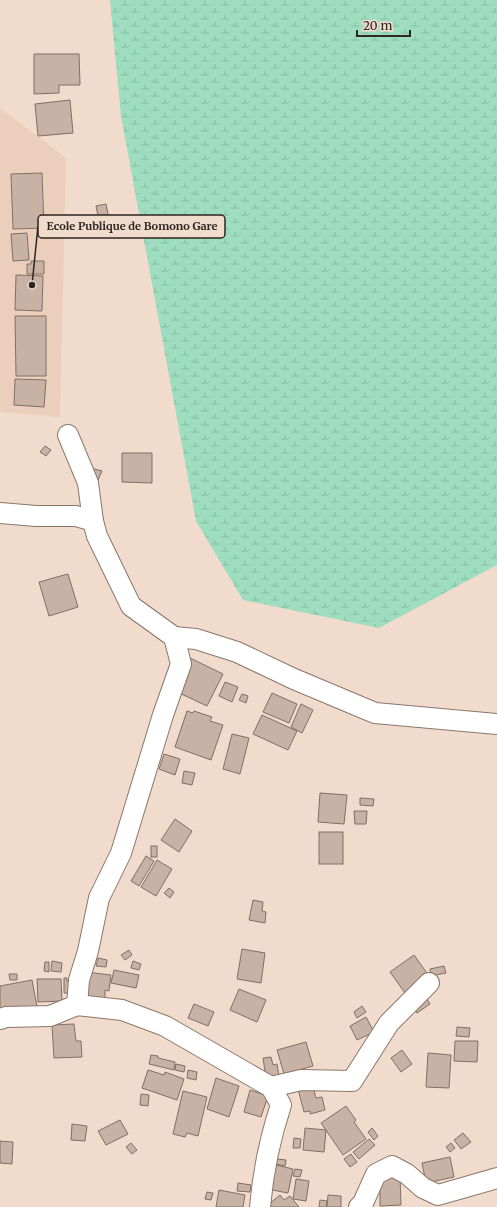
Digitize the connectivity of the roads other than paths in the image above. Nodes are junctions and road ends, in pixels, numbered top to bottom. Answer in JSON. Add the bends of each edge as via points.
{"nodes":[{"id":1,"x":68,"y":435,"type":"dead end"},
{"id":2,"x":0,"y":513,"type":"edge"},
{"id":3,"x":94,"y":521,"type":"junction"},
{"id":4,"x":174,"y":637,"type":"junction"},
{"id":5,"x":497,"y":724,"type":"edge"},
{"id":6,"x":429,"y":983,"type":"dead end"},
{"id":7,"x":77,"y":1005,"type":"junction"},
{"id":8,"x":0,"y":1019,"type":"edge"},
{"id":9,"x":271,"y":1087,"type":"junction"},
{"id":10,"x":497,"y":1178,"type":"edge"},
{"id":11,"x":260,"y":1207,"type":"edge"},
{"id":12,"x":359,"y":1207,"type":"edge"}],
"edges":[{"from":1,"to":3,"type":"street","via":[[88,483]]},
{"from":2,"to":3,"type":"street","via":[[76,516]]},
{"from":3,"to":4,"type":"street","via":[[97,536],[131,606]]},
{"from":4,"to":5,"type":"street","via":[[196,639],[237,652],[375,713]]},
{"from":4,"to":7,"type":"street","via":[[181,664],[121,854],[99,898],[79,980]]},
{"from":6,"to":9,"type":"street","via":[[388,1023],[352,1081],[301,1080]]},
{"from":7,"to":8,"type":"street","via":[[50,1016]]},
{"from":7,"to":9,"type":"street","via":[[122,1010],[165,1026]]},
{"from":9,"to":11,"type":"street","via":[[281,1105],[262,1182]]},
{"from":10,"to":12,"type":"street","via":[[438,1195],[423,1188],[407,1174],[392,1166],[376,1174]]}]}
